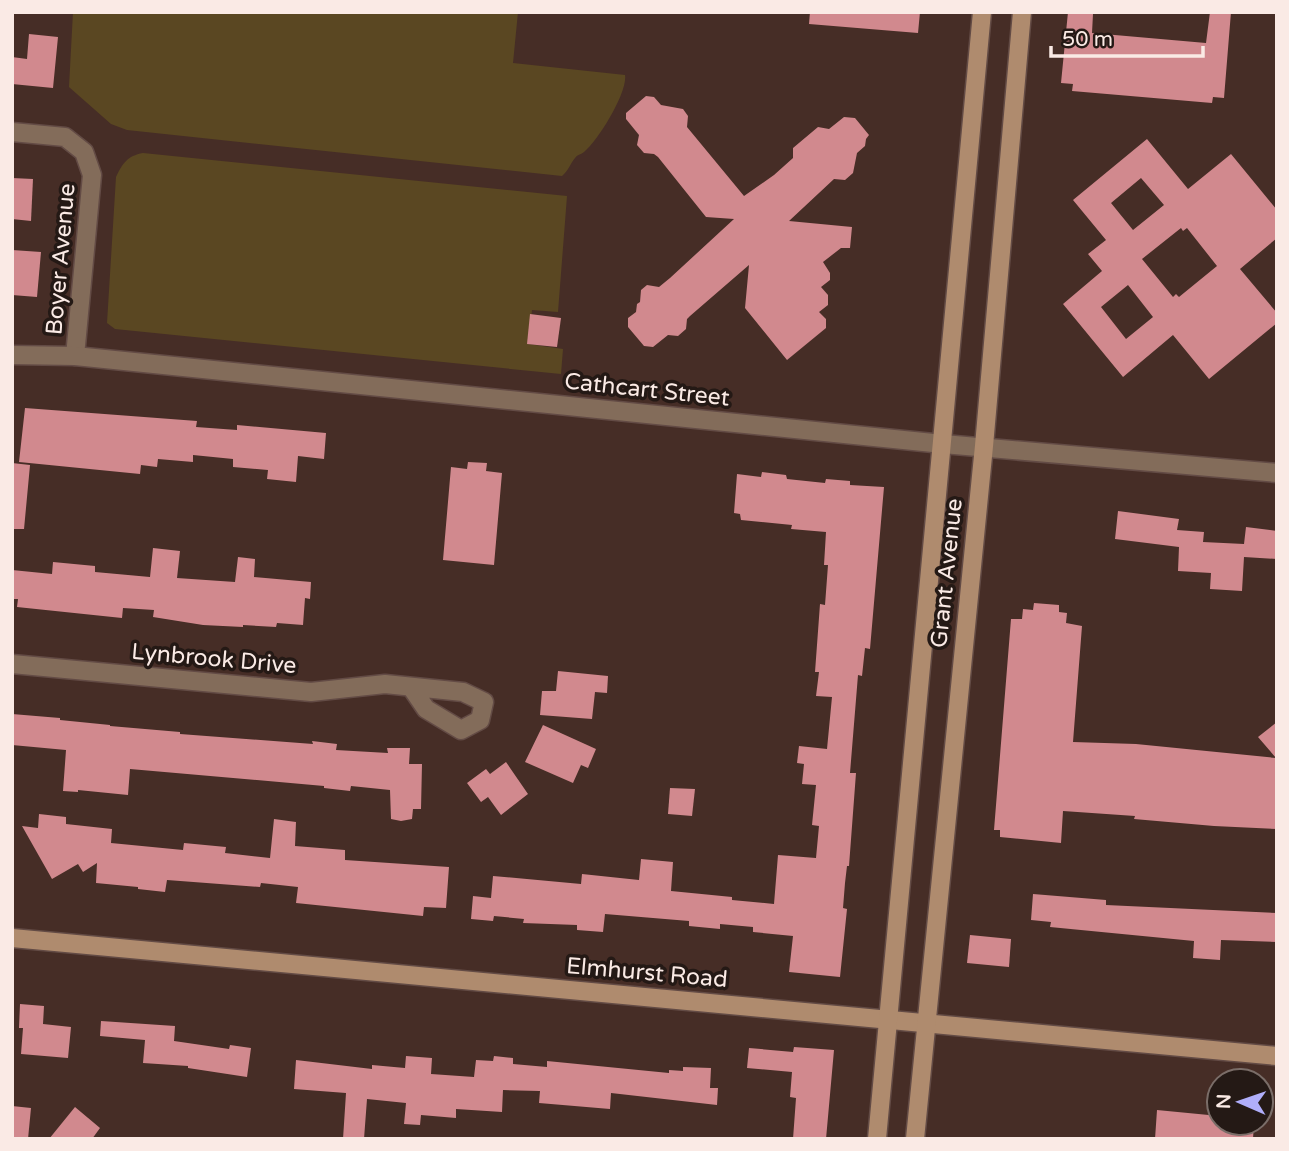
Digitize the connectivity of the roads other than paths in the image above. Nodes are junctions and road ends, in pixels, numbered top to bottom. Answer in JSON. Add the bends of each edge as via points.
{"nodes":[{"id":1,"x":982,"y":12,"type":"edge"},
{"id":2,"x":1022,"y":12,"type":"edge"},
{"id":3,"x":12,"y":132,"type":"edge"},
{"id":4,"x":12,"y":355,"type":"edge"},
{"id":5,"x":75,"y":356,"type":"junction"},
{"id":6,"x":943,"y":444,"type":"junction"},
{"id":7,"x":984,"y":446,"type":"junction"},
{"id":8,"x":1277,"y":472,"type":"edge"},
{"id":9,"x":12,"y":664,"type":"edge"},
{"id":10,"x":411,"y":687,"type":"dead end"},
{"id":11,"x":12,"y":938,"type":"edge"},
{"id":12,"x":888,"y":1019,"type":"junction"},
{"id":13,"x":925,"y":1022,"type":"junction"},
{"id":14,"x":1277,"y":1056,"type":"edge"},
{"id":15,"x":877,"y":1139,"type":"edge"},
{"id":16,"x":915,"y":1139,"type":"edge"}],
"edges":[{"from":1,"to":6,"type":"main road","name":"Grant Avenue"},
{"from":2,"to":7,"type":"main road","name":"Grant Avenue"},
{"from":3,"to":5,"type":"street","name":"Boyer Avenue","via":[[65,137],[84,152],[92,175]]},
{"from":4,"to":5,"type":"street","name":"Cathcart Street"},
{"from":5,"to":6,"type":"street","name":"Cathcart Street"},
{"from":6,"to":7,"type":"street","name":"Cathcart Street"},
{"from":6,"to":12,"type":"main road","name":"Grant Avenue"},
{"from":7,"to":8,"type":"street","name":"Cathcart Street"},
{"from":7,"to":13,"type":"main road","name":"Grant Avenue"},
{"from":9,"to":10,"type":"street","name":"Lynbrook Drive","via":[[311,692],[385,684]]},
{"from":11,"to":12,"type":"main road","name":"Elmhurst Road"},
{"from":12,"to":13,"type":"main road","name":"Elmhurst Road"},
{"from":12,"to":15,"type":"main road","name":"Grant Avenue"},
{"from":13,"to":14,"type":"main road","name":"Elmhurst Road"},
{"from":13,"to":16,"type":"main road","name":"Grant Avenue"}]}
